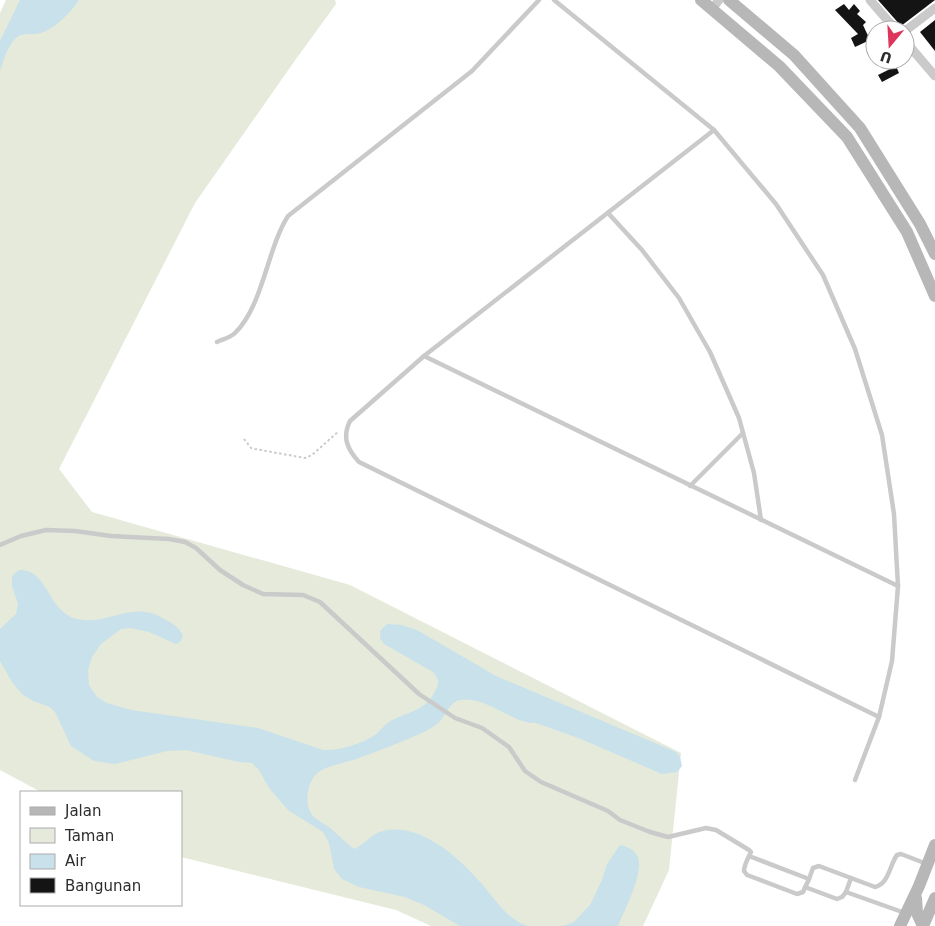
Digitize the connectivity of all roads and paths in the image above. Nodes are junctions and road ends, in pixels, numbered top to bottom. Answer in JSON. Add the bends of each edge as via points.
{"nodes":[{"id":1,"x":539,"y":0,"type":"edge"},
{"id":2,"x":554,"y":0,"type":"edge"},
{"id":3,"x":701,"y":0,"type":"edge"},
{"id":4,"x":729,"y":0,"type":"edge"},
{"id":5,"x":870,"y":0,"type":"edge"},
{"id":6,"x":716,"y":4,"type":"edge"},
{"id":7,"x":935,"y":8,"type":"edge"},
{"id":8,"x":748,"y":15,"type":"junction"},
{"id":9,"x":887,"y":20,"type":"edge"},
{"id":10,"x":915,"y":23,"type":"edge"},
{"id":11,"x":733,"y":26,"type":"junction"},
{"id":12,"x":915,"y":53,"type":"edge"},
{"id":13,"x":935,"y":76,"type":"edge"},
{"id":14,"x":714,"y":130,"type":"junction"},
{"id":15,"x":608,"y":213,"type":"junction"},
{"id":16,"x":935,"y":254,"type":"edge"},
{"id":17,"x":935,"y":296,"type":"edge"},
{"id":18,"x":217,"y":342,"type":"dead end"},
{"id":19,"x":424,"y":356,"type":"junction"},
{"id":20,"x":350,"y":421,"type":"junction"},
{"id":21,"x":743,"y":433,"type":"junction"},
{"id":22,"x":244,"y":439,"type":"dead end"},
{"id":23,"x":690,"y":486,"type":"junction"},
{"id":24,"x":761,"y":520,"type":"junction"},
{"id":25,"x":0,"y":545,"type":"edge"},
{"id":26,"x":898,"y":586,"type":"junction"},
{"id":27,"x":879,"y":717,"type":"junction"},
{"id":28,"x":855,"y":780,"type":"dead end"},
{"id":29,"x":935,"y":845,"type":"edge"},
{"id":30,"x":749,"y":856,"type":"junction"},
{"id":31,"x":928,"y":864,"type":"junction"},
{"id":32,"x":851,"y":878,"type":"junction"},
{"id":33,"x":809,"y":879,"type":"junction"},
{"id":34,"x":805,"y":887,"type":"junction"},
{"id":35,"x":918,"y":890,"type":"junction"},
{"id":36,"x":846,"y":892,"type":"junction"},
{"id":37,"x":935,"y":898,"type":"edge"},
{"id":38,"x":907,"y":913,"type":"junction"},
{"id":39,"x":900,"y":926,"type":"edge"},
{"id":40,"x":923,"y":926,"type":"edge"}],
"edges":[{"from":1,"to":18,"type":"lane","via":[[472,71],[288,216],[250,310],[234,334]]},
{"from":2,"to":14,"type":"lane"},
{"from":3,"to":6,"type":"main road"},
{"from":4,"to":8,"type":"main road"},
{"from":5,"to":9,"type":"street"},
{"from":6,"to":11,"type":"main road"},
{"from":7,"to":10,"type":"street"},
{"from":8,"to":11,"type":"main road","via":[[738,18]]},
{"from":8,"to":16,"type":"main road","via":[[794,55],[860,128]]},
{"from":11,"to":17,"type":"main road","via":[[778,66],[847,137],[907,232]]},
{"from":12,"to":13,"type":"street"},
{"from":14,"to":15,"type":"lane"},
{"from":14,"to":26,"type":"lane","via":[[776,204],[823,274],[855,348],[882,435],[894,514]]},
{"from":15,"to":19,"type":"lane"},
{"from":15,"to":21,"type":"lane","via":[[679,298],[710,352]]},
{"from":19,"to":20,"type":"lane"},
{"from":19,"to":23,"type":"lane"},
{"from":20,"to":22,"type":"path","via":[[312,455],[304,458],[251,448]]},
{"from":20,"to":27,"type":"lane","via":[[346,441],[359,462]]},
{"from":21,"to":23,"type":"lane"},
{"from":21,"to":24,"type":"lane","via":[[754,473]]},
{"from":23,"to":24,"type":"lane"},
{"from":24,"to":26,"type":"lane"},
{"from":25,"to":30,"type":"lane","via":[[46,530],[185,542],[220,570],[263,594],[304,595],[320,602],[419,694],[455,718],[482,728],[508,748],[525,771],[541,782],[608,811],[620,820],[668,837],[706,828],[716,830],[749,850]]},
{"from":26,"to":27,"type":"lane","via":[[892,661]]},
{"from":27,"to":28,"type":"lane"},
{"from":29,"to":31,"type":"main road"},
{"from":30,"to":33,"type":"lane"},
{"from":30,"to":34,"type":"lane","via":[[744,868],[747,875],[796,894],[803,892]]},
{"from":31,"to":32,"type":"lane","via":[[901,854],[897,855],[880,886]]},
{"from":31,"to":35,"type":"main road"},
{"from":32,"to":33,"type":"lane","via":[[819,866],[813,868]]},
{"from":32,"to":36,"type":"lane"},
{"from":33,"to":34,"type":"lane"},
{"from":34,"to":36,"type":"lane","via":[[837,898]]},
{"from":35,"to":38,"type":"main road"},
{"from":35,"to":40,"type":"main road","via":[[917,913]]},
{"from":36,"to":38,"type":"lane"},
{"from":37,"to":40,"type":"main road"},
{"from":38,"to":39,"type":"main road"}]}
